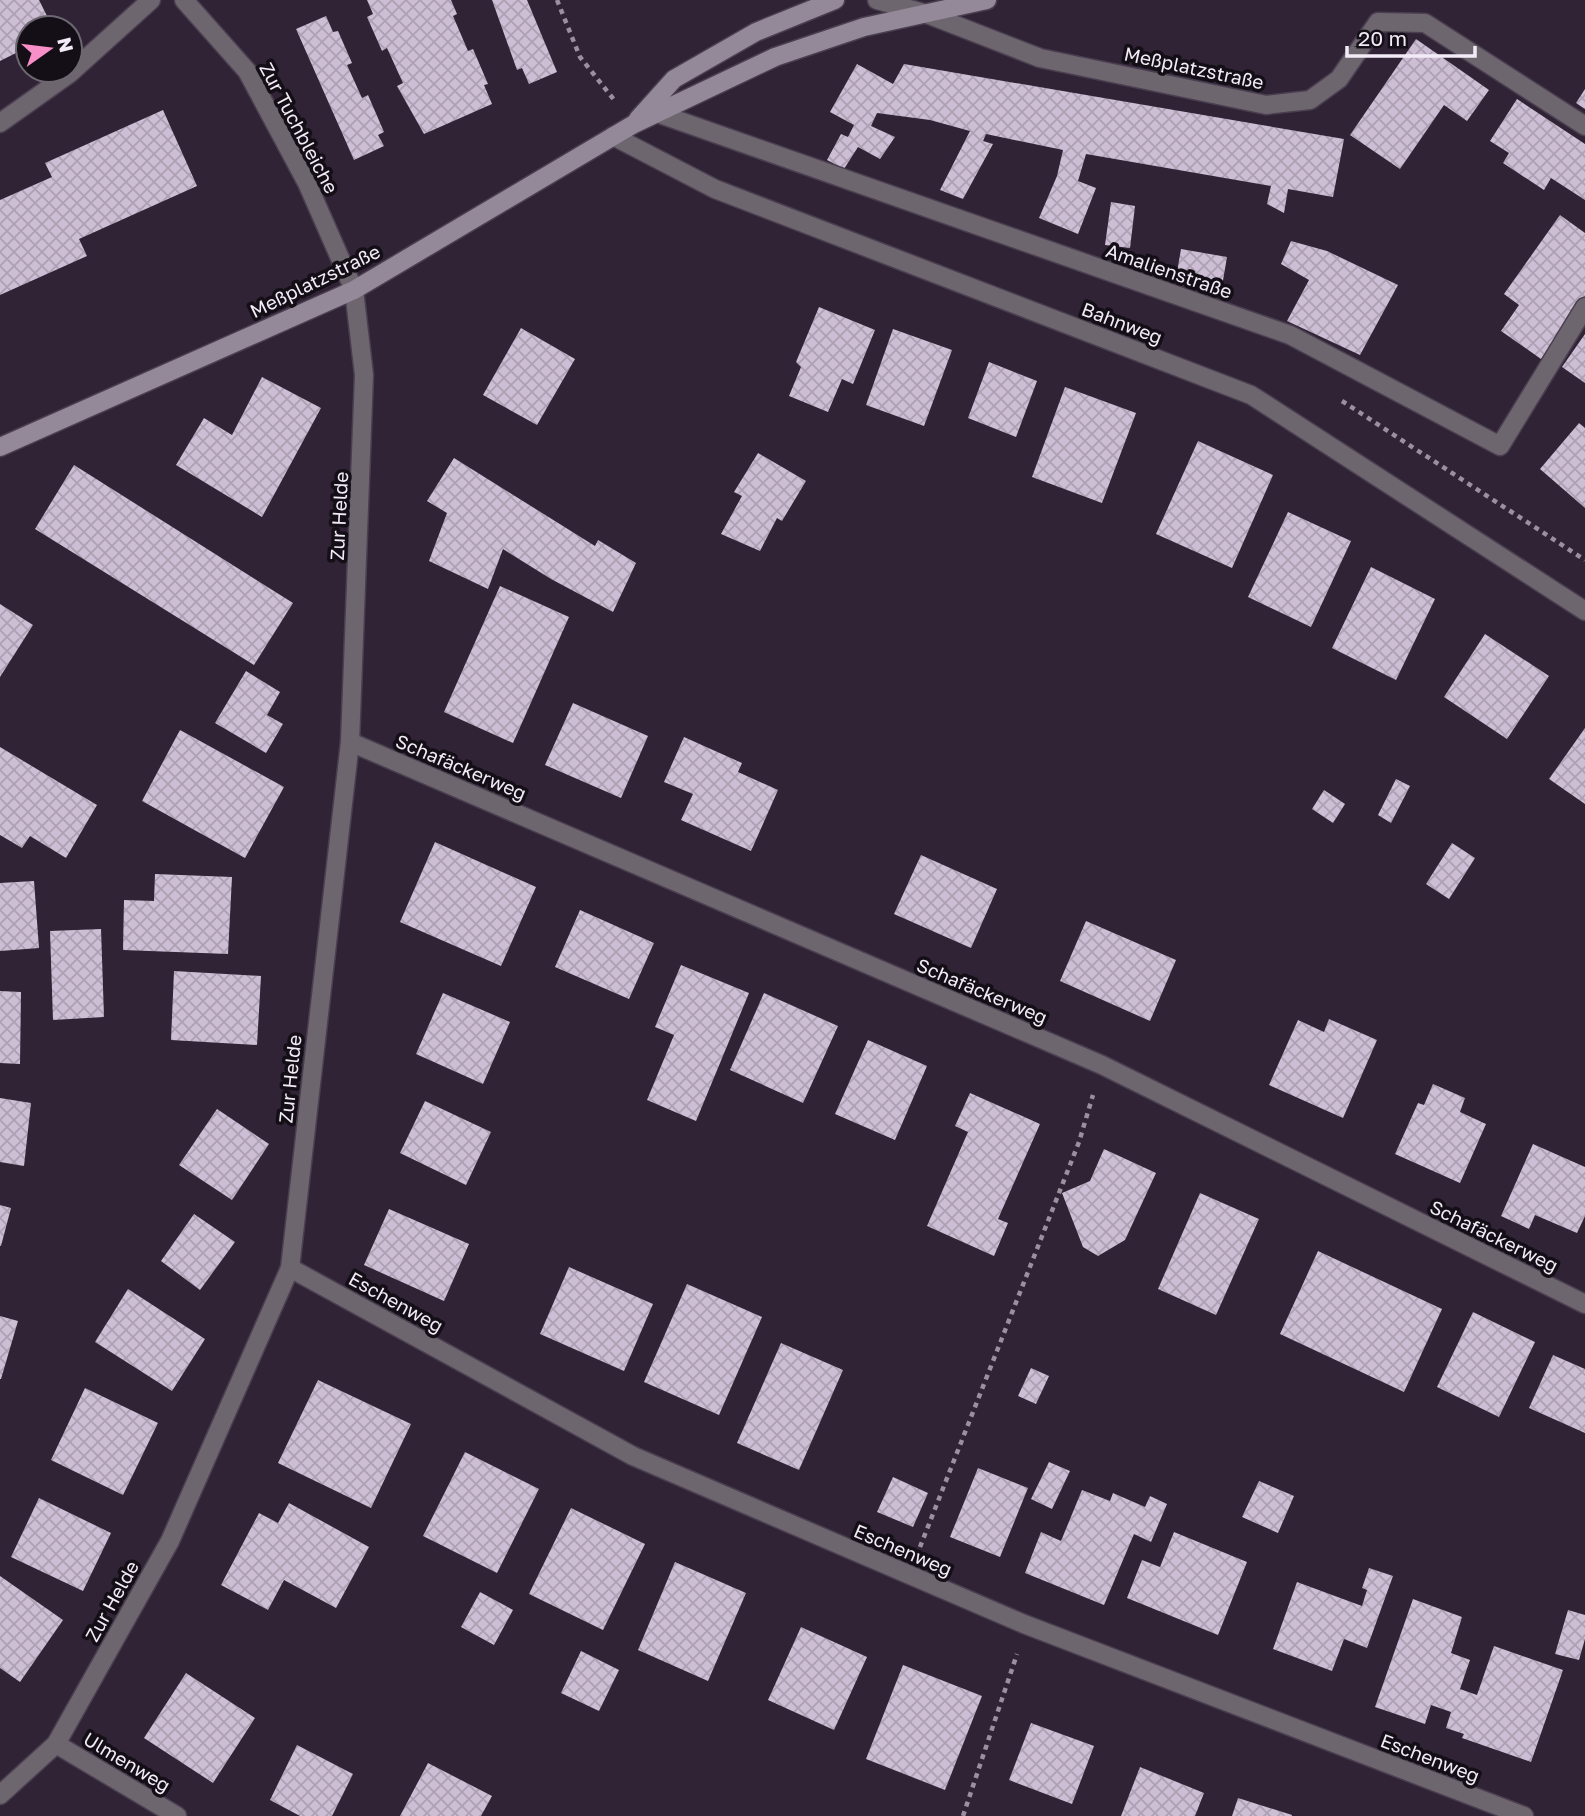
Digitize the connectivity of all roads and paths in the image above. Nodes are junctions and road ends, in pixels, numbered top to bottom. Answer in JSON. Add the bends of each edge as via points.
{"nodes":[{"id":1,"x":150,"y":0,"type":"edge"},
{"id":2,"x":184,"y":0,"type":"edge"},
{"id":3,"x":557,"y":0,"type":"edge"},
{"id":4,"x":835,"y":0,"type":"edge"},
{"id":5,"x":877,"y":0,"type":"edge"},
{"id":6,"x":987,"y":0,"type":"edge"},
{"id":7,"x":932,"y":7,"type":"edge"},
{"id":8,"x":657,"y":113,"type":"junction"},
{"id":9,"x":0,"y":123,"type":"edge"},
{"id":10,"x":634,"y":124,"type":"junction"},
{"id":11,"x":1585,"y":126,"type":"edge"},
{"id":12,"x":613,"y":136,"type":"junction"},
{"id":13,"x":354,"y":290,"type":"junction"},
{"id":14,"x":1585,"y":307,"type":"edge"},
{"id":15,"x":0,"y":447,"type":"edge"},
{"id":16,"x":1585,"y":611,"type":"edge"},
{"id":17,"x":349,"y":742,"type":"junction"},
{"id":18,"x":1102,"y":1065,"type":"junction"},
{"id":19,"x":290,"y":1268,"type":"junction"},
{"id":20,"x":1585,"y":1304,"type":"edge"},
{"id":21,"x":917,"y":1555,"type":"dead end"},
{"id":22,"x":1024,"y":1624,"type":"junction"},
{"id":23,"x":56,"y":1744,"type":"junction"},
{"id":24,"x":0,"y":1795,"type":"edge"},
{"id":25,"x":177,"y":1816,"type":"edge"},
{"id":26,"x":963,"y":1816,"type":"edge"},
{"id":27,"x":1524,"y":1816,"type":"edge"}],
"edges":[{"from":1,"to":9,"type":"street","via":[[69,74]]},
{"from":2,"to":13,"type":"street","name":"Zur Tuchbleiche","via":[[247,71],[307,183]]},
{"from":3,"to":10,"type":"path","via":[[580,57]]},
{"from":4,"to":10,"type":"main road","name":"Meßplatzstraße","via":[[756,32],[674,79]]},
{"from":5,"to":7,"type":"street","name":"Meßplatzstraße"},
{"from":6,"to":7,"type":"main road","name":"Meßplatzstraße"},
{"from":7,"to":8,"type":"main road","name":"Meßplatzstraße","via":[[775,57]]},
{"from":7,"to":11,"type":"street","name":"Meßplatzstraße","via":[[1040,58],[1266,105],[1310,100],[1339,79],[1378,22],[1425,23]]},
{"from":8,"to":10,"type":"main road","name":"Meßplatzstraße"},
{"from":8,"to":14,"type":"street","name":"Amalienstraße","via":[[1290,335],[1500,446]]},
{"from":10,"to":12,"type":"main road","name":"Meßplatzstraße"},
{"from":12,"to":13,"type":"main road","name":"Meßplatzstraße"},
{"from":12,"to":16,"type":"street","name":"Bahnweg","via":[[715,189],[1251,396]]},
{"from":13,"to":15,"type":"main road","name":"Meßplatzstraße"},
{"from":13,"to":17,"type":"street","name":"Zur Helde","via":[[364,375]]},
{"from":17,"to":18,"type":"street","name":"Schafäckerweg"},
{"from":17,"to":19,"type":"street","name":"Zur Helde"},
{"from":18,"to":20,"type":"street","name":"Schafäckerweg"},
{"from":18,"to":21,"type":"path","via":[[1079,1142]]},
{"from":19,"to":22,"type":"street","name":"Eschenweg","via":[[633,1456]]},
{"from":19,"to":23,"type":"street","name":"Zur Helde","via":[[170,1541]]},
{"from":22,"to":26,"type":"path","via":[[1012,1677]]},
{"from":22,"to":27,"type":"street","name":"Eschenweg"},
{"from":23,"to":24,"type":"street","name":"Zur Helde"},
{"from":23,"to":25,"type":"street","name":"Ulmenweg"}]}
